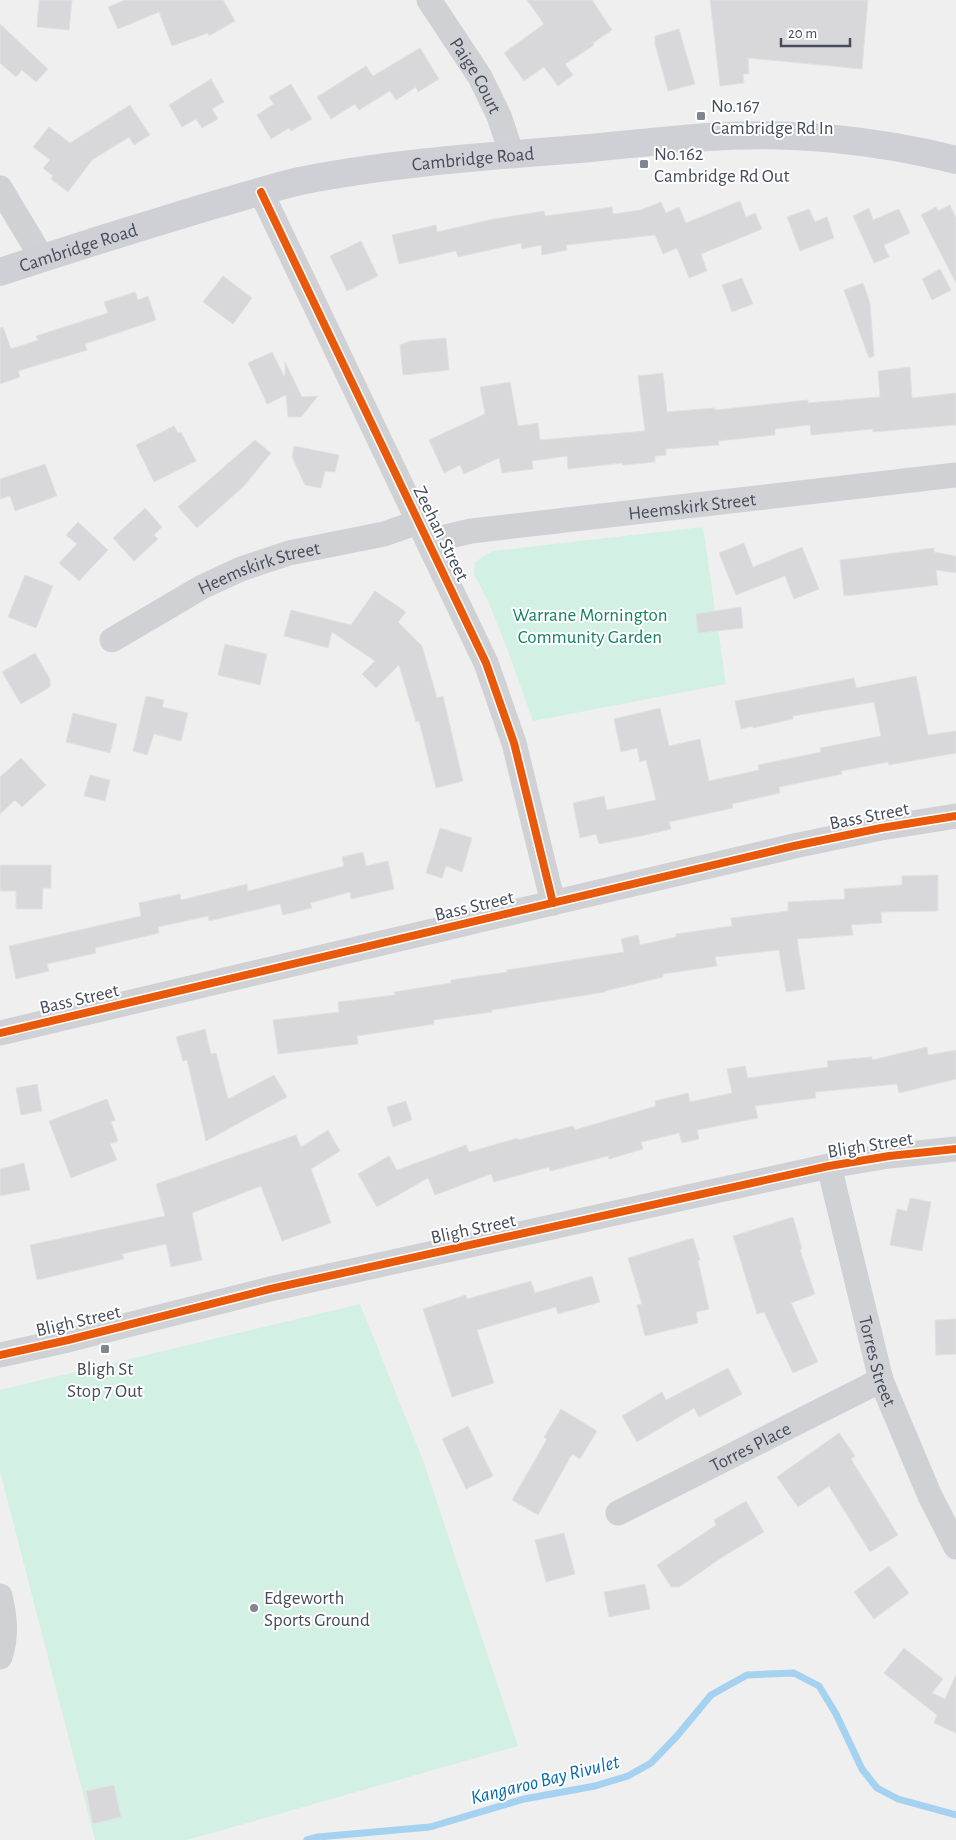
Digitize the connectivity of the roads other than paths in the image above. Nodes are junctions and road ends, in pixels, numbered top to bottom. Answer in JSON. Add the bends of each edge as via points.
{"nodes":[{"id":1,"x":429,"y":0,"type":"edge"},
{"id":2,"x":512,"y":155,"type":"junction"},
{"id":3,"x":956,"y":160,"type":"edge"},
{"id":4,"x":0,"y":188,"type":"edge"},
{"id":5,"x":261,"y":192,"type":"junction"},
{"id":6,"x":42,"y":258,"type":"junction"},
{"id":7,"x":0,"y":272,"type":"edge"},
{"id":8,"x":956,"y":475,"type":"edge"},
{"id":9,"x":418,"y":522,"type":"junction"},
{"id":10,"x":430,"y":545,"type":"junction"},
{"id":11,"x":112,"y":640,"type":"dead end"},
{"id":12,"x":956,"y":816,"type":"edge"},
{"id":13,"x":553,"y":903,"type":"junction"},
{"id":14,"x":0,"y":1033,"type":"edge"},
{"id":15,"x":956,"y":1149,"type":"edge"},
{"id":16,"x":830,"y":1166,"type":"junction"},
{"id":17,"x":0,"y":1355,"type":"edge"},
{"id":18,"x":881,"y":1380,"type":"junction"},
{"id":19,"x":618,"y":1513,"type":"dead end"},
{"id":20,"x":956,"y":1547,"type":"edge"},
{"id":21,"x":0,"y":1596,"type":"edge"},
{"id":22,"x":0,"y":1657,"type":"edge"}],
"edges":[{"from":1,"to":2,"type":"street","name":"Paige Court","via":[[480,77],[499,116]]},
{"from":2,"to":3,"type":"main road","name":"Cambridge Road","via":[[710,137],[770,136],[884,146]]},
{"from":2,"to":5,"type":"main road","name":"Cambridge Road","via":[[350,172]]},
{"from":4,"to":6,"type":"street"},
{"from":5,"to":6,"type":"main road","name":"Cambridge Road"},
{"from":5,"to":9,"type":"street","name":"Zeehan Street"},
{"from":6,"to":7,"type":"main road","name":"Cambridge Road"},
{"from":8,"to":10,"type":"street","name":"Heemskirk Street","via":[[471,531]]},
{"from":9,"to":10,"type":"street","name":"Zeehan Street"},
{"from":9,"to":11,"type":"street","name":"Heemskirk Street","via":[[384,534],[289,553],[241,569],[202,587]]},
{"from":10,"to":13,"type":"street","name":"Zeehan Street","via":[[486,663],[514,743]]},
{"from":12,"to":13,"type":"street","name":"Bass Street","via":[[794,846]]},
{"from":13,"to":14,"type":"street","name":"Bass Street"},
{"from":15,"to":16,"type":"street","name":"Bligh Street"},
{"from":16,"to":17,"type":"street","name":"Bligh Street","via":[[270,1289]]},
{"from":16,"to":18,"type":"street","name":"Torres Street"},
{"from":18,"to":19,"type":"street","name":"Torres Place"},
{"from":18,"to":20,"type":"street","name":"Torres Street","via":[[930,1496]]},
{"from":21,"to":22,"type":"street","via":[[5,1627]]}]}
